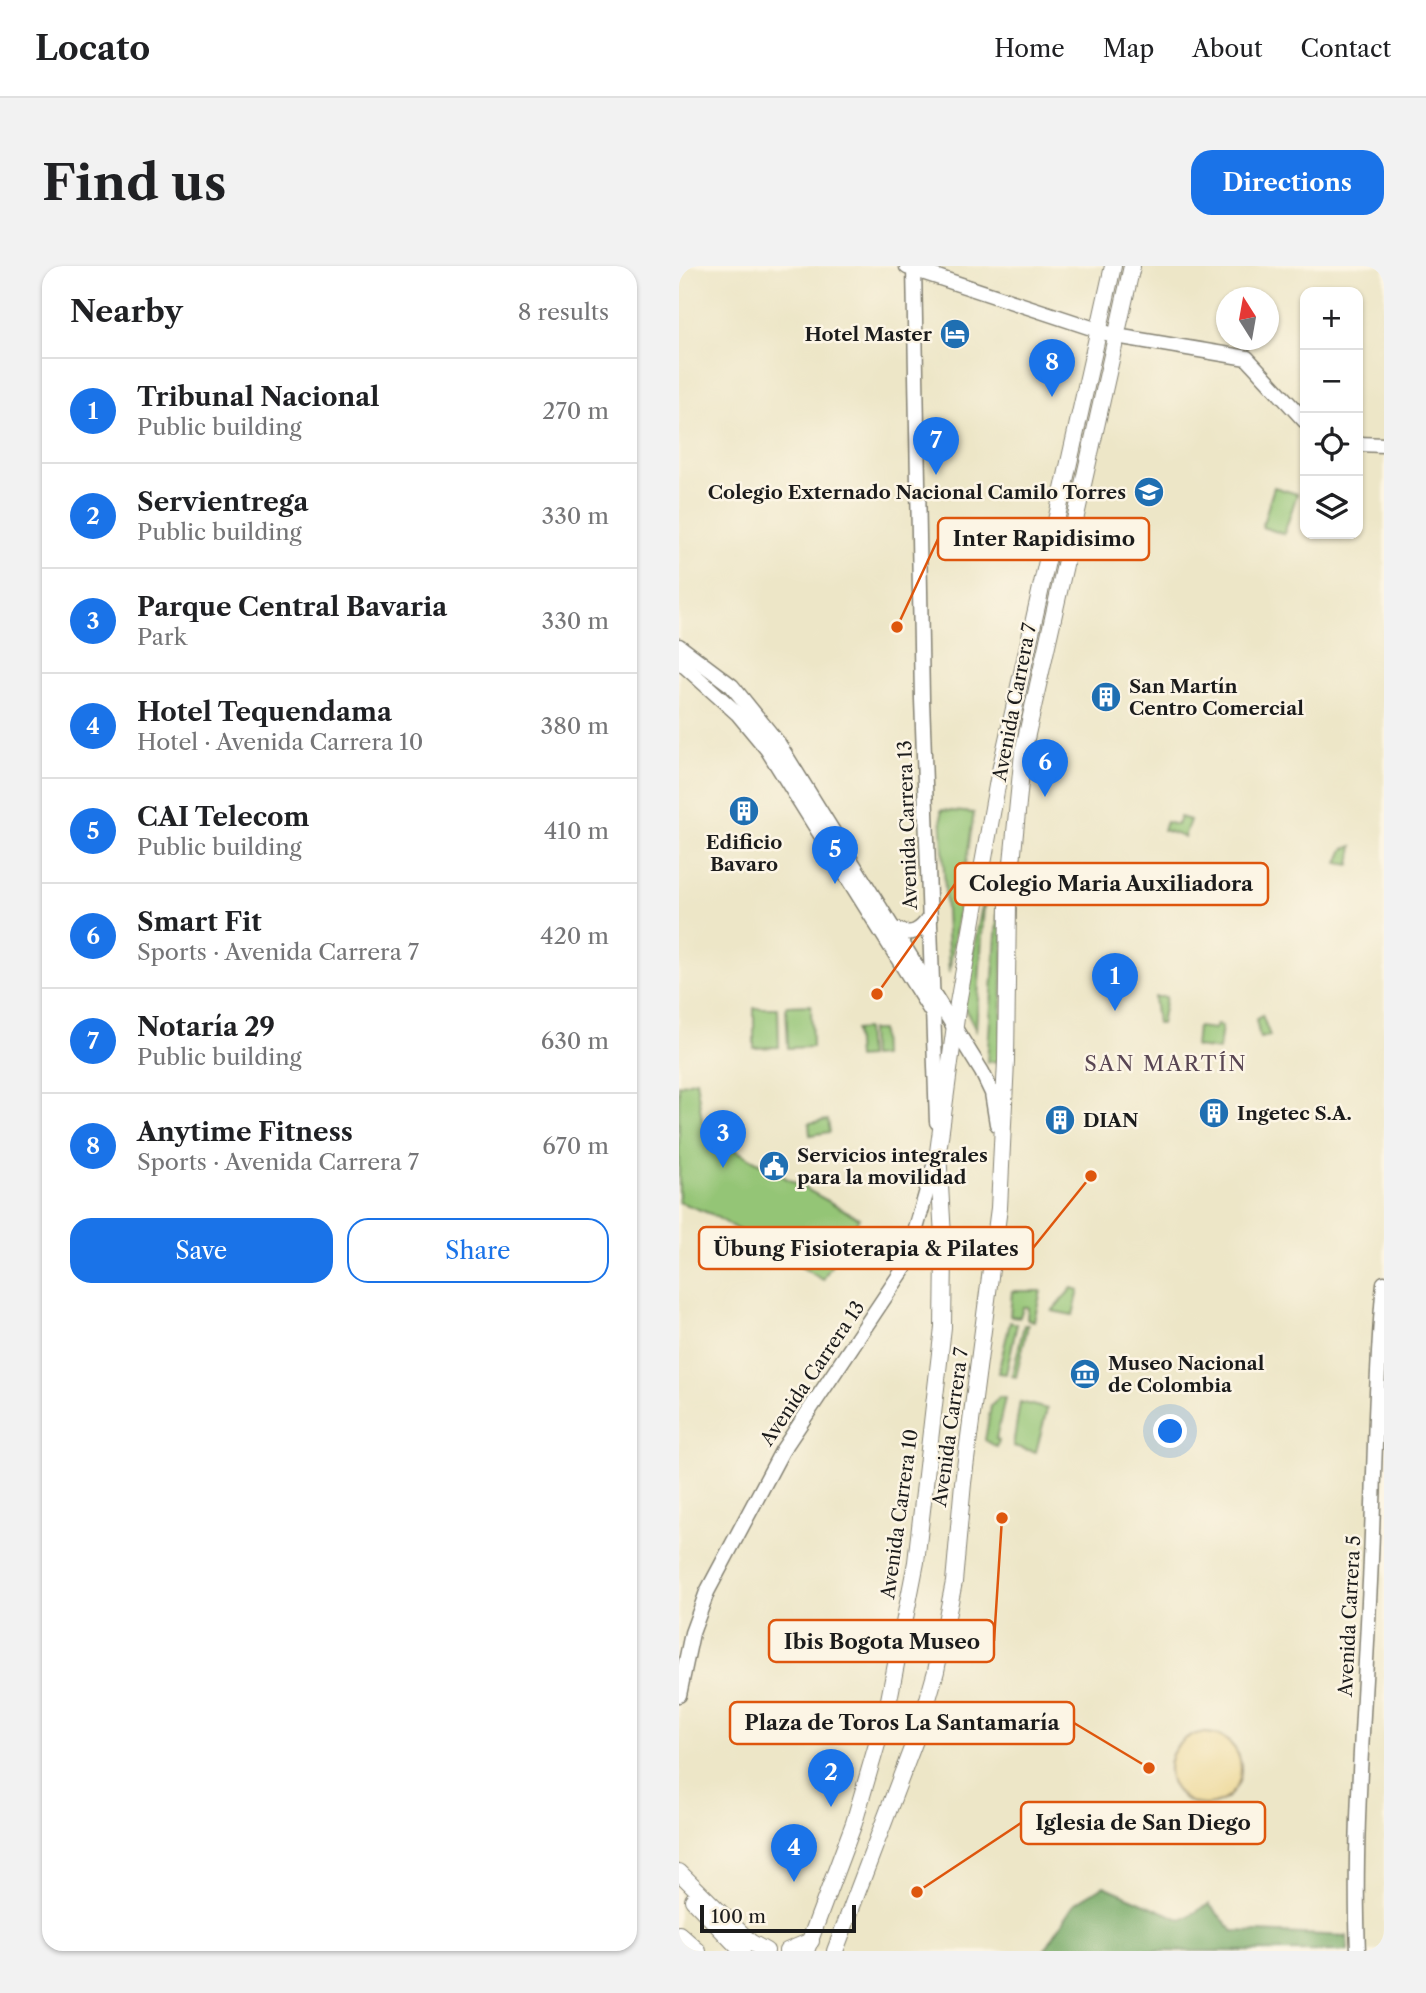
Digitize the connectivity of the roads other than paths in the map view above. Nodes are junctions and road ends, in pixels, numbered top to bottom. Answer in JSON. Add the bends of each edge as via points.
{"nodes":[{"id":1,"x":1113,"y":266,"type":"edge"},
{"id":2,"x":1132,"y":266,"type":"edge"},
{"id":3,"x":911,"y":267,"type":"edge"},
{"id":4,"x":1099,"y":331,"type":"junction"},
{"id":5,"x":1116,"y":336,"type":"junction"},
{"id":6,"x":1300,"y":415,"type":"edge"},
{"id":7,"x":1363,"y":444,"type":"edge"},
{"id":8,"x":1384,"y":445,"type":"edge"},
{"id":9,"x":679,"y":646,"type":"edge"},
{"id":10,"x":679,"y":662,"type":"edge"},
{"id":11,"x":930,"y":917,"type":"junction"},
{"id":12,"x":895,"y":929,"type":"junction"},
{"id":13,"x":934,"y":991,"type":"junction"},
{"id":14,"x":935,"y":1017,"type":"junction"},
{"id":15,"x":955,"y":1026,"type":"junction"},
{"id":16,"x":938,"y":1152,"type":"junction"},
{"id":17,"x":992,"y":1279,"type":"junction"},
{"id":18,"x":1384,"y":1283,"type":"edge"},
{"id":19,"x":679,"y":1695,"type":"edge"},
{"id":20,"x":679,"y":1872,"type":"edge"},
{"id":21,"x":679,"y":1881,"type":"edge"},
{"id":22,"x":679,"y":1934,"type":"edge"},
{"id":23,"x":679,"y":1944,"type":"edge"},
{"id":24,"x":808,"y":1946,"type":"edge"},
{"id":25,"x":684,"y":1951,"type":"edge"},
{"id":26,"x":698,"y":1951,"type":"edge"},
{"id":27,"x":742,"y":1951,"type":"edge"},
{"id":28,"x":766,"y":1951,"type":"edge"},
{"id":29,"x":787,"y":1951,"type":"edge"},
{"id":30,"x":835,"y":1951,"type":"edge"},
{"id":31,"x":1358,"y":1951,"type":"edge"}],
"edges":[{"from":1,"to":4,"type":"main road","name":"Avenida Carrera 7"},
{"from":2,"to":5,"type":"main road","name":"Avenida Carrera 7"},
{"from":3,"to":4,"type":"main road"},
{"from":3,"to":11,"type":"main road","name":"Avenida Carrera 13"},
{"from":4,"to":5,"type":"main road"},
{"from":4,"to":15,"type":"main road","name":"Avenida Carrera 7","via":[[998,780]]},
{"from":5,"to":6,"type":"main road","via":[[1174,340],[1238,355],[1257,366]]},
{"from":5,"to":17,"type":"main road","name":"Avenida Carrera 7","via":[[1023,752],[1008,903],[1006,1084]]},
{"from":7,"to":8,"type":"main road"},
{"from":9,"to":12,"type":"main road","via":[[732,687],[766,726]]},
{"from":10,"to":14,"type":"main road","via":[[738,714],[767,749]]},
{"from":11,"to":12,"type":"main road","via":[[912,933]]},
{"from":11,"to":13,"type":"main road","name":"Avenida Carrera 13"},
{"from":12,"to":13,"type":"main road"},
{"from":13,"to":14,"type":"main road","name":"Avenida Carrera 13"},
{"from":13,"to":15,"type":"main road"},
{"from":14,"to":16,"type":"main road","name":"Avenida Carrera 13"},
{"from":15,"to":16,"type":"main road","name":"Avenida Carrera 7"},
{"from":15,"to":17,"type":"main road","name":"Avenida Carrera 7","via":[[996,1106]]},
{"from":16,"to":19,"type":"main road","name":"Avenida Carrera 13","via":[[905,1267],[782,1451],[707,1592]]},
{"from":16,"to":24,"type":"main road","name":"Avenida Carrera 10","via":[[943,1327],[916,1562],[887,1710],[854,1823]]},
{"from":17,"to":30,"type":"main road","name":"Avenida Carrera 7","via":[[954,1582],[936,1671],[920,1727]]},
{"from":18,"to":31,"type":"main road","name":"Avenida Carrera 5","via":[[1376,1368],[1375,1479],[1356,1834]]},
{"from":20,"to":28,"type":"main road","via":[[750,1942]]},
{"from":21,"to":27,"type":"main road"},
{"from":22,"to":26,"type":"main road"},
{"from":23,"to":25,"type":"main road"},
{"from":24,"to":29,"type":"main road"}]}
